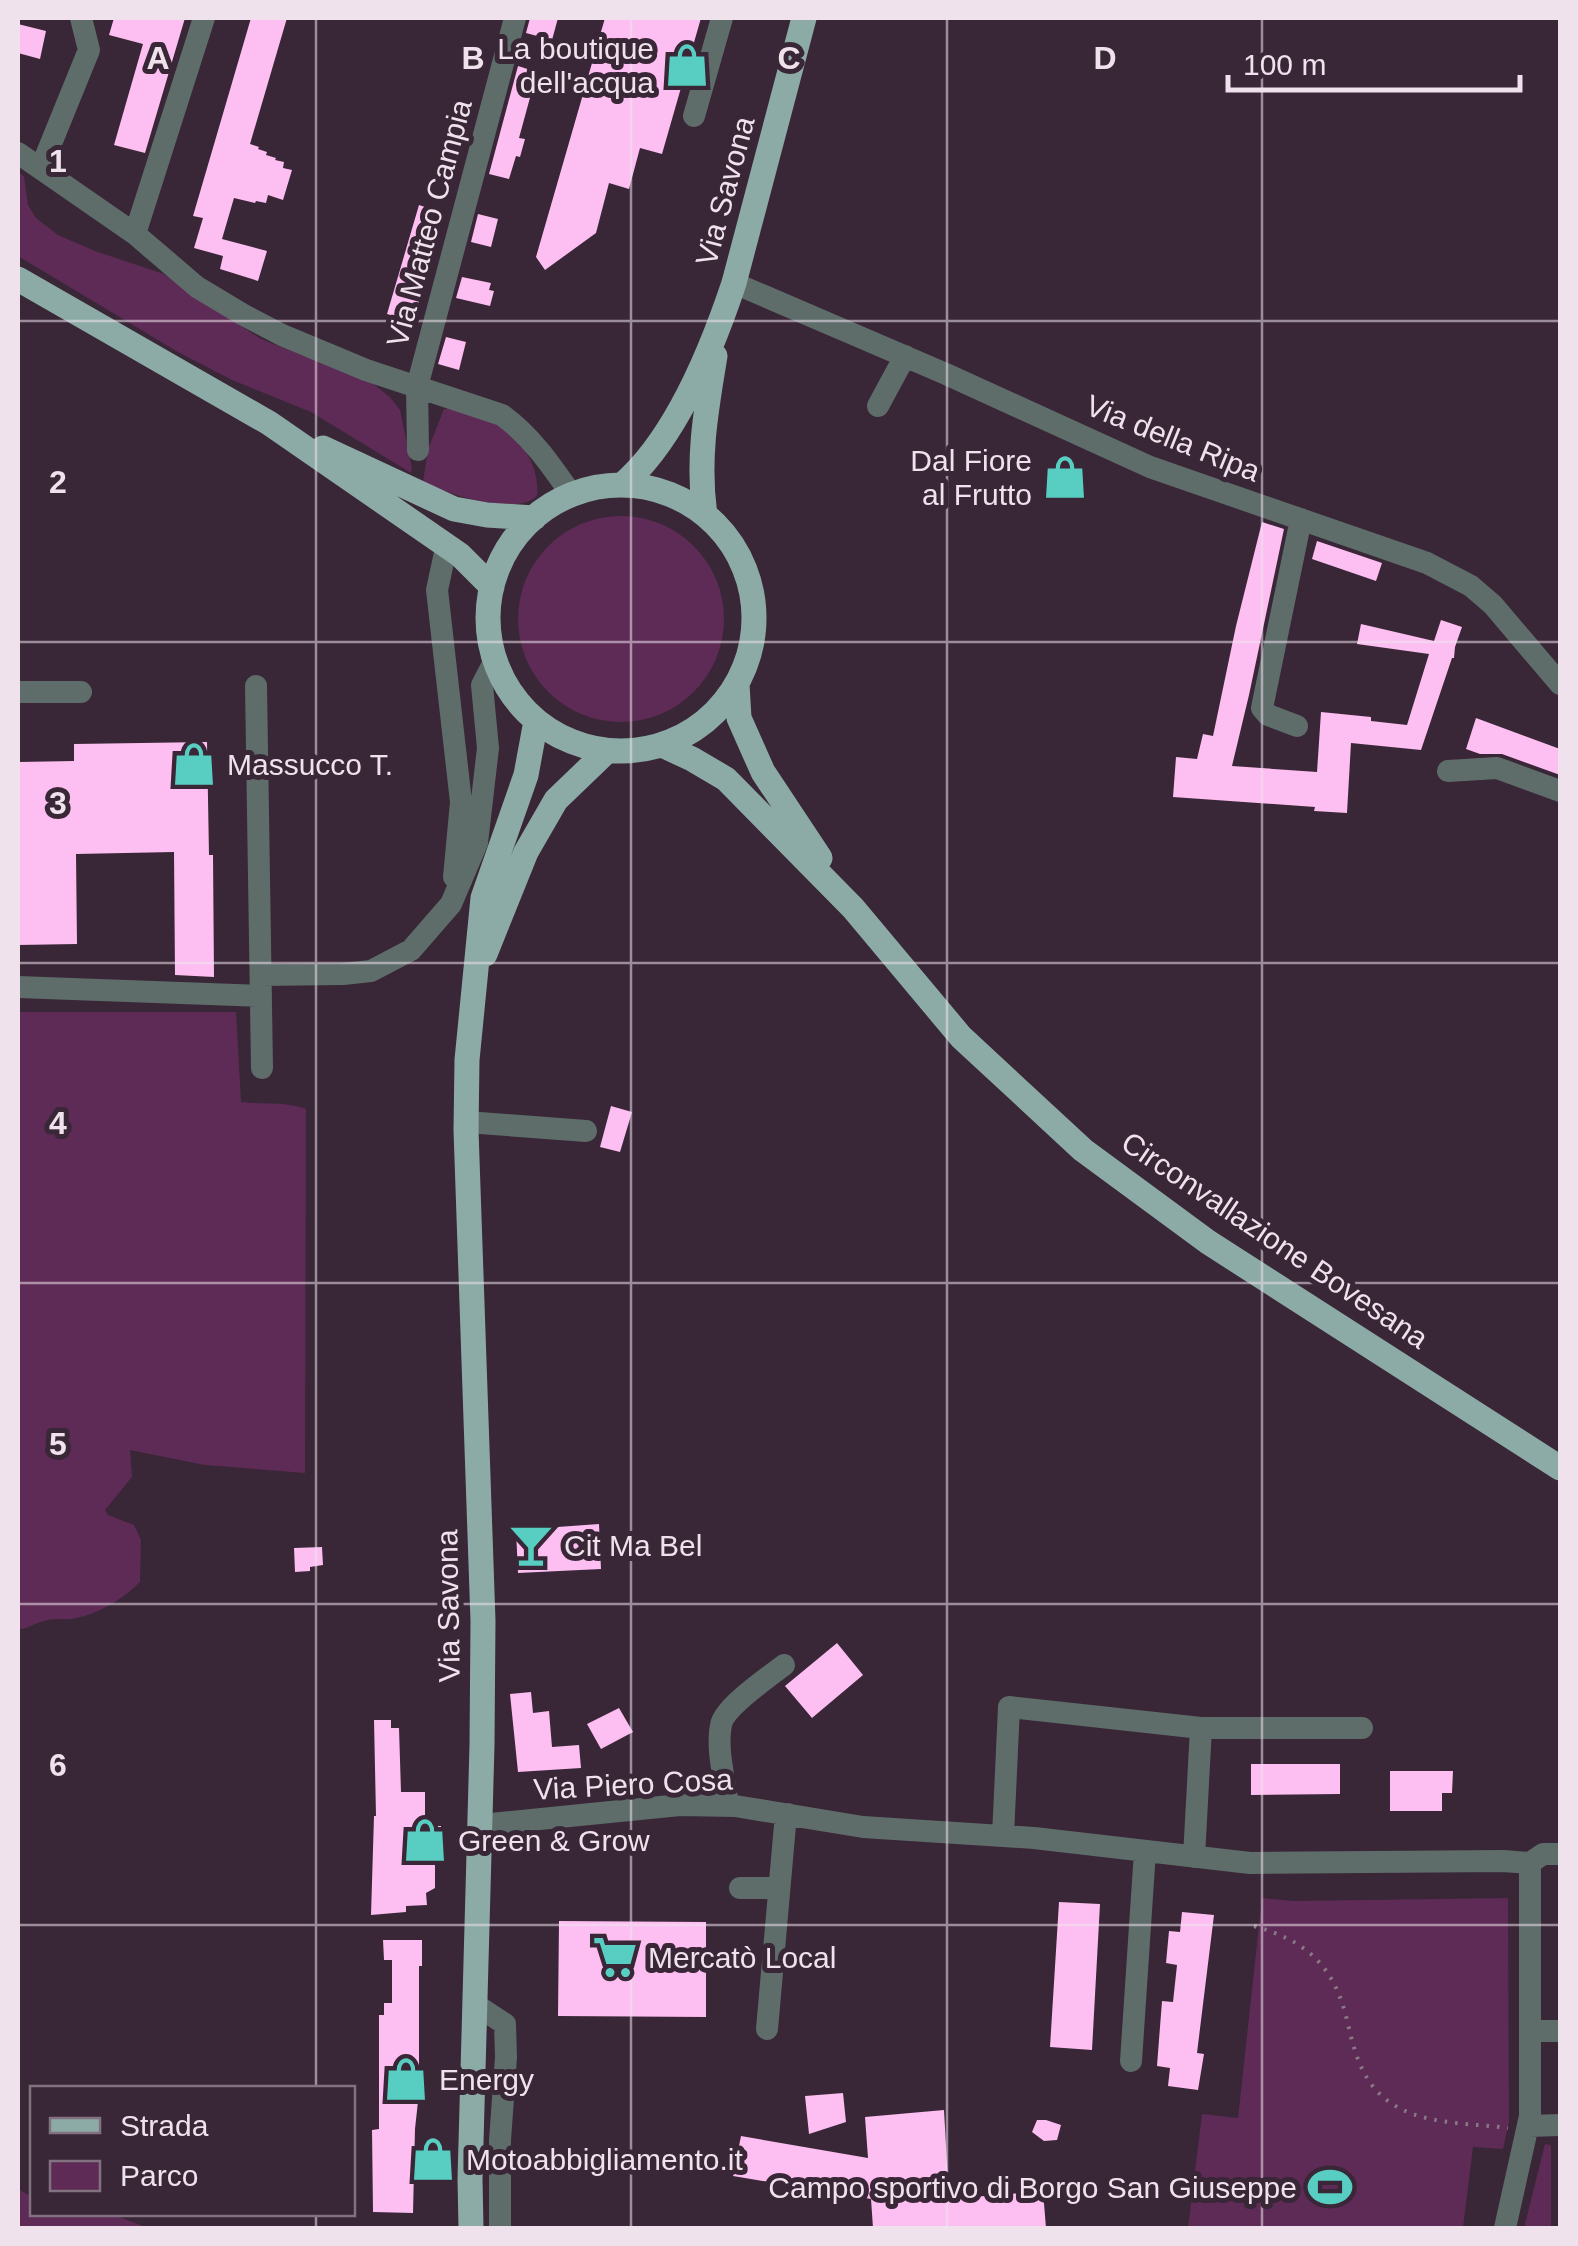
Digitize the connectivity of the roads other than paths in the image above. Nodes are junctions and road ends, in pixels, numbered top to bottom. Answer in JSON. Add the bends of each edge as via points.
{"nodes":[{"id":1,"x":81,"y":18,"type":"edge"},
{"id":2,"x":204,"y":18,"type":"edge"},
{"id":3,"x":514,"y":18,"type":"edge"},
{"id":4,"x":722,"y":18,"type":"edge"},
{"id":5,"x":804,"y":18,"type":"edge"},
{"id":6,"x":694,"y":116,"type":"dead end"},
{"id":7,"x":18,"y":153,"type":"edge"},
{"id":8,"x":40,"y":168,"type":"junction"},
{"id":9,"x":135,"y":234,"type":"junction"},
{"id":10,"x":18,"y":280,"type":"edge"},
{"id":11,"x":734,"y":284,"type":"junction"},
{"id":12,"x":721,"y":321,"type":"junction"},
{"id":13,"x":905,"y":356,"type":"junction"},
{"id":14,"x":417,"y":386,"type":"junction"},
{"id":15,"x":878,"y":406,"type":"dead end"},
{"id":16,"x":418,"y":450,"type":"dead end"},
{"id":17,"x":374,"y":484,"type":"junction"},
{"id":18,"x":622,"y":485,"type":"junction"},
{"id":19,"x":571,"y":494,"type":"junction"},
{"id":20,"x":705,"y":514,"type":"junction"},
{"id":21,"x":534,"y":518,"type":"junction"},
{"id":22,"x":1301,"y":519,"type":"junction"},
{"id":23,"x":446,"y":548,"type":"junction"},
{"id":24,"x":492,"y":587,"type":"junction"},
{"id":25,"x":495,"y":660,"type":"junction"},
{"id":26,"x":737,"y":684,"type":"junction"},
{"id":27,"x":1560,"y":684,"type":"edge"},
{"id":28,"x":256,"y":686,"type":"dead end"},
{"id":29,"x":18,"y":692,"type":"edge"},
{"id":30,"x":81,"y":692,"type":"dead end"},
{"id":31,"x":536,"y":721,"type":"junction"},
{"id":32,"x":1297,"y":726,"type":"dead end"},
{"id":33,"x":662,"y":746,"type":"junction"},
{"id":34,"x":607,"y":751,"type":"junction"},
{"id":35,"x":1448,"y":771,"type":"dead end"},
{"id":36,"x":1560,"y":791,"type":"edge"},
{"id":37,"x":450,"y":904,"type":"junction"},
{"id":38,"x":853,"y":908,"type":"junction"},
{"id":39,"x":474,"y":982,"type":"junction"},
{"id":40,"x":261,"y":985,"type":"junction"},
{"id":41,"x":18,"y":987,"type":"edge"},
{"id":42,"x":262,"y":1068,"type":"dead end"},
{"id":43,"x":466,"y":1122,"type":"junction"},
{"id":44,"x":586,"y":1131,"type":"dead end"},
{"id":45,"x":1560,"y":1468,"type":"edge"},
{"id":46,"x":784,"y":1665,"type":"dead end"},
{"id":47,"x":1201,"y":1728,"type":"junction"},
{"id":48,"x":1362,"y":1728,"type":"dead end"},
{"id":49,"x":728,"y":1806,"type":"junction"},
{"id":50,"x":788,"y":1814,"type":"junction"},
{"id":51,"x":480,"y":1824,"type":"junction"},
{"id":52,"x":1002,"y":1836,"type":"junction"},
{"id":53,"x":1146,"y":1851,"type":"junction"},
{"id":54,"x":1560,"y":1854,"type":"edge"},
{"id":55,"x":1194,"y":1857,"type":"junction"},
{"id":56,"x":1530,"y":1862,"type":"junction"},
{"id":57,"x":740,"y":1888,"type":"dead end"},
{"id":58,"x":779,"y":1888,"type":"junction"},
{"id":59,"x":476,"y":2005,"type":"junction"},
{"id":60,"x":767,"y":2029,"type":"dead end"},
{"id":61,"x":1532,"y":2031,"type":"junction"},
{"id":62,"x":1560,"y":2031,"type":"edge"},
{"id":63,"x":1131,"y":2061,"type":"dead end"},
{"id":64,"x":1560,"y":2125,"type":"edge"},
{"id":65,"x":1528,"y":2128,"type":"junction"},
{"id":66,"x":471,"y":2228,"type":"edge"},
{"id":67,"x":500,"y":2228,"type":"edge"},
{"id":68,"x":1506,"y":2228,"type":"edge"}],
"edges":[{"from":1,"to":8,"type":"street","via":[[89,50]]},
{"from":2,"to":9,"type":"street"},
{"from":3,"to":14,"type":"street","name":"Via Matteo Campia"},
{"from":4,"to":6,"type":"street"},
{"from":5,"to":11,"type":"main road","name":"Via Savona"},
{"from":7,"to":8,"type":"street","name":"Via Matteo Campia"},
{"from":8,"to":9,"type":"street","name":"Via Matteo Campia"},
{"from":9,"to":14,"type":"street","name":"Via Matteo Campia","via":[[196,288],[282,335]]},
{"from":10,"to":17,"type":"main road"},
{"from":11,"to":12,"type":"main road","name":"Via Savona"},
{"from":11,"to":13,"type":"street","name":"Via della Ripa"},
{"from":12,"to":18,"type":"main road","name":"Via Savona","via":[[678,414],[642,468]]},
{"from":12,"to":20,"type":"main road","name":"Via Savona","via":[[701,451]]},
{"from":13,"to":15,"type":"street"},
{"from":13,"to":22,"type":"street","name":"Via della Ripa","via":[[1150,467]]},
{"from":14,"to":16,"type":"street"},
{"from":14,"to":19,"type":"street","name":"Via Matteo Campia","via":[[502,415],[550,462]]},
{"from":17,"to":21,"type":"main road","via":[[454,509]]},
{"from":17,"to":23,"type":"main road"},
{"from":18,"to":19,"type":"main road"},
{"from":18,"to":20,"type":"main road","via":[[652,488]]},
{"from":19,"to":21,"type":"main road"},
{"from":20,"to":26,"type":"main road","via":[[738,554],[750,585],[750,653]]},
{"from":21,"to":24,"type":"main road","via":[[507,549]]},
{"from":22,"to":27,"type":"street","name":"Via della Ripa","via":[[1427,563],[1470,586]]},
{"from":22,"to":32,"type":"street","via":[[1262,708]]},
{"from":23,"to":24,"type":"main road"},
{"from":23,"to":37,"type":"street","via":[[437,590],[460,802]]},
{"from":24,"to":25,"type":"main road","via":[[488,624]]},
{"from":25,"to":31,"type":"main road"},
{"from":25,"to":37,"type":"street","via":[[482,684],[488,748],[477,843]]},
{"from":26,"to":33,"type":"main road","via":[[718,711]]},
{"from":26,"to":38,"type":"main road","name":"Circonvallazione Bovesana","via":[[739,718],[763,772]]},
{"from":28,"to":40,"type":"street"},
{"from":29,"to":30,"type":"street"},
{"from":31,"to":34,"type":"main road","via":[[558,736]]},
{"from":31,"to":39,"type":"main road","name":"Via Savona","via":[[526,776],[482,898]]},
{"from":33,"to":34,"type":"main road"},
{"from":33,"to":38,"type":"main road","name":"Circonvallazione Bovesana","via":[[726,779]]},
{"from":34,"to":39,"type":"main road","name":"Via Savona","via":[[556,800],[526,852]]},
{"from":35,"to":36,"type":"street","via":[[1497,768]]},
{"from":37,"to":40,"type":"street","via":[[411,950],[371,971]]},
{"from":38,"to":45,"type":"main road","name":"Circonvallazione Bovesana","via":[[961,1036],[1083,1150],[1208,1242]]},
{"from":39,"to":43,"type":"main road","name":"Via Savona"},
{"from":40,"to":41,"type":"street"},
{"from":40,"to":42,"type":"street"},
{"from":43,"to":44,"type":"street"},
{"from":43,"to":51,"type":"main road","name":"Via Savona","via":[[483,1621]]},
{"from":46,"to":49,"type":"street","via":[[720,1724]]},
{"from":47,"to":48,"type":"street"},
{"from":47,"to":52,"type":"street","via":[[1009,1707]]},
{"from":47,"to":55,"type":"street"},
{"from":49,"to":50,"type":"street","name":"Via Piero Cosa"},
{"from":49,"to":51,"type":"street","name":"Via Piero Cosa"},
{"from":50,"to":52,"type":"street","name":"Via Piero Cosa","via":[[863,1827]]},
{"from":50,"to":58,"type":"street"},
{"from":51,"to":59,"type":"main road","name":"Via Savona"},
{"from":52,"to":53,"type":"street","name":"Via Piero Cosa"},
{"from":53,"to":55,"type":"street","name":"Via Piero Cosa"},
{"from":53,"to":63,"type":"street"},
{"from":54,"to":56,"type":"street","name":"Via Piero Cosa"},
{"from":55,"to":56,"type":"street","name":"Via Piero Cosa","via":[[1250,1863]]},
{"from":56,"to":61,"type":"street"},
{"from":57,"to":58,"type":"street"},
{"from":58,"to":60,"type":"street"},
{"from":59,"to":66,"type":"main road","name":"Via Savona"},
{"from":59,"to":67,"type":"street","via":[[505,2024]]},
{"from":61,"to":62,"type":"street"},
{"from":61,"to":65,"type":"street"},
{"from":64,"to":65,"type":"street"},
{"from":65,"to":68,"type":"street"}]}
